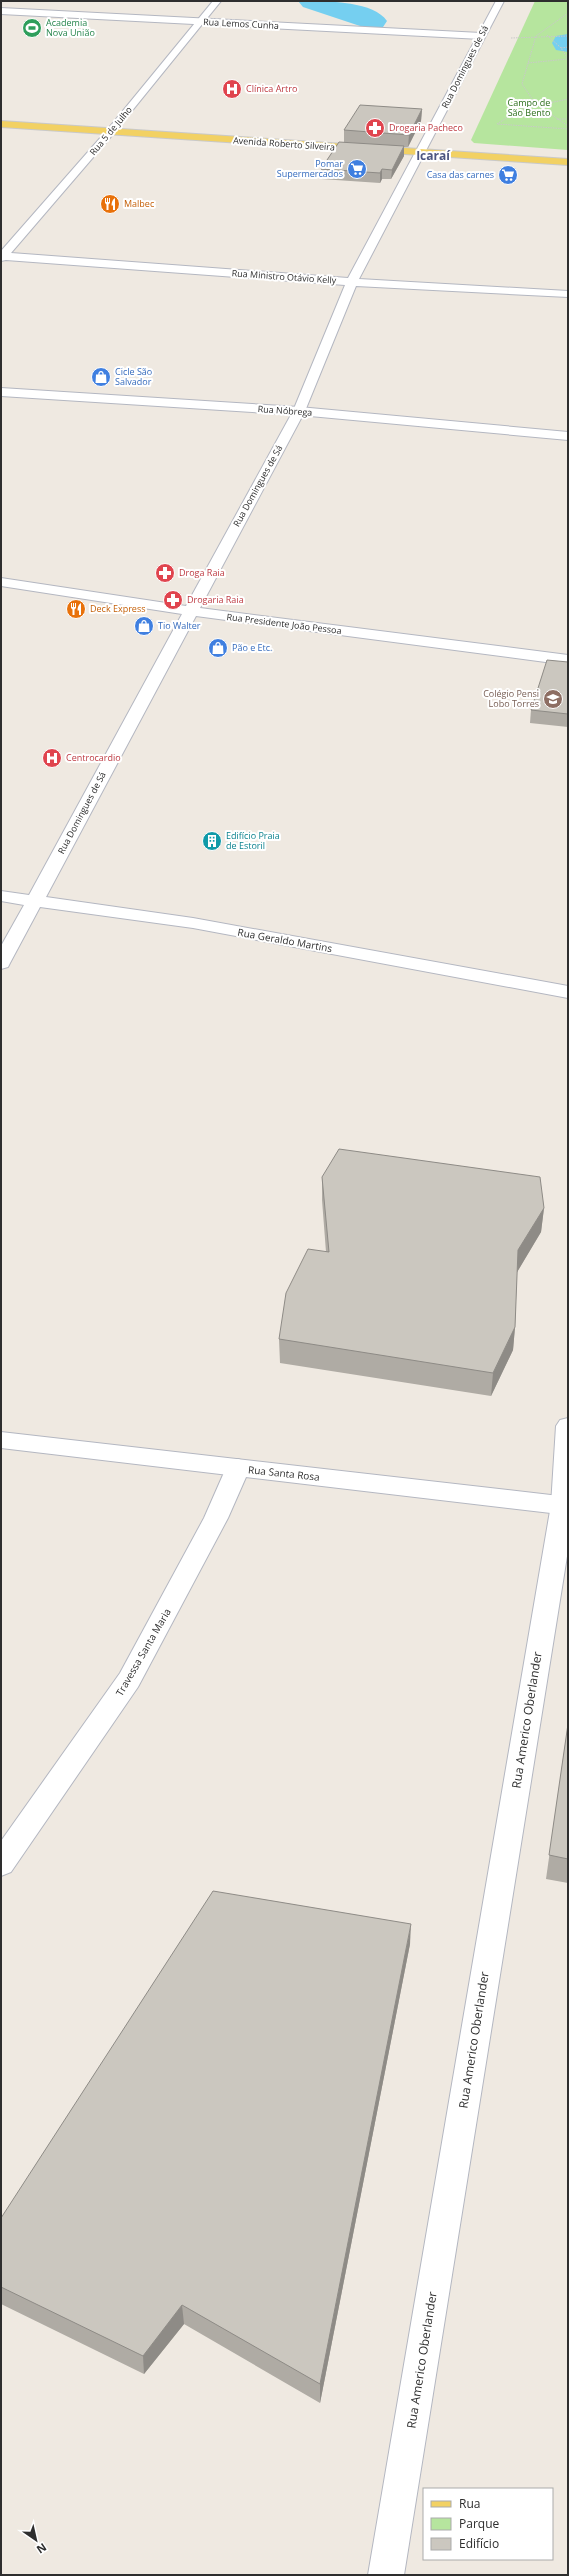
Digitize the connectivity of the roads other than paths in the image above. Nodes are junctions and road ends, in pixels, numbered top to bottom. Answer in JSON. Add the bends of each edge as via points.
{"nodes":[{"id":1,"x":217,"y":1,"type":"edge"},
{"id":2,"x":500,"y":1,"type":"edge"},
{"id":3,"x":1,"y":11,"type":"edge"},
{"id":4,"x":200,"y":22,"type":"junction"},
{"id":5,"x":481,"y":36,"type":"junction"},
{"id":6,"x":1,"y":124,"type":"edge"},
{"id":7,"x":112,"y":131,"type":"junction"},
{"id":8,"x":422,"y":153,"type":"junction"},
{"id":9,"x":568,"y":162,"type":"edge"},
{"id":10,"x":2,"y":257,"type":"edge"},
{"id":11,"x":352,"y":282,"type":"junction"},
{"id":12,"x":568,"y":294,"type":"edge"},
{"id":13,"x":1,"y":392,"type":"edge"},
{"id":14,"x":299,"y":411,"type":"junction"},
{"id":15,"x":568,"y":436,"type":"edge"},
{"id":16,"x":1,"y":582,"type":"edge"},
{"id":17,"x":189,"y":611,"type":"junction"},
{"id":18,"x":568,"y":660,"type":"edge"},
{"id":19,"x":1,"y":896,"type":"edge"},
{"id":20,"x":35,"y":902,"type":"junction"},
{"id":21,"x":1,"y":963,"type":"edge"},
{"id":22,"x":568,"y":992,"type":"edge"},
{"id":23,"x":568,"y":1426,"type":"edge"},
{"id":24,"x":1,"y":1440,"type":"edge"},
{"id":25,"x":238,"y":1468,"type":"junction"},
{"id":26,"x":565,"y":1506,"type":"edge"},
{"id":27,"x":1,"y":1864,"type":"edge"},
{"id":28,"x":386,"y":2575,"type":"edge"}],
"edges":[{"from":1,"to":4,"type":"street","name":"Rua 5 de Julho"},
{"from":2,"to":5,"type":"street","name":"Rua Domingues de Sá"},
{"from":3,"to":4,"type":"street","name":"Rua Lemos Cunha"},
{"from":4,"to":5,"type":"street","name":"Rua Lemos Cunha"},
{"from":4,"to":7,"type":"street","name":"Rua 5 de Julho"},
{"from":5,"to":8,"type":"street","name":"Rua Domingues de Sá"},
{"from":6,"to":7,"type":"main road","name":"Avenida Roberto Silveira"},
{"from":7,"to":8,"type":"main road","name":"Avenida Roberto Silveira"},
{"from":7,"to":10,"type":"street","name":"Rua 5 de Julho"},
{"from":8,"to":9,"type":"main road","name":"Avenida Roberto Silveira"},
{"from":8,"to":11,"type":"street","name":"Rua Domingues de Sá"},
{"from":10,"to":11,"type":"street","name":"Rua Ministro Otávio Kelly"},
{"from":11,"to":12,"type":"street","name":"Rua Ministro Otávio Kelly"},
{"from":11,"to":14,"type":"street","name":"Rua Domingues de Sá"},
{"from":13,"to":14,"type":"street","name":"Rua Nóbrega"},
{"from":14,"to":15,"type":"street","name":"Rua Nóbrega"},
{"from":14,"to":17,"type":"street","name":"Rua Domingues de Sá"},
{"from":16,"to":17,"type":"street","name":"Rua Presidente João Pessoa"},
{"from":17,"to":18,"type":"street","name":"Rua Presidente João Pessoa"},
{"from":17,"to":20,"type":"street","name":"Rua Domingues de Sá"},
{"from":19,"to":20,"type":"street","name":"Rua Geraldo Martins"},
{"from":20,"to":21,"type":"street","name":"Rua Domingues de Sá"},
{"from":20,"to":22,"type":"street","name":"Rua Geraldo Martins","via":[[193,923]]},
{"from":23,"to":26,"type":"street","name":"Rua Americo Oberlander"},
{"from":24,"to":25,"type":"street","name":"Rua Santa Rosa"},
{"from":25,"to":26,"type":"street","name":"Rua Santa Rosa"},
{"from":25,"to":27,"type":"street","name":"Travessa Santa Maria","via":[[216,1518],[129,1680]]},
{"from":26,"to":28,"type":"street","name":"Rua Americo Oberlander"}]}
